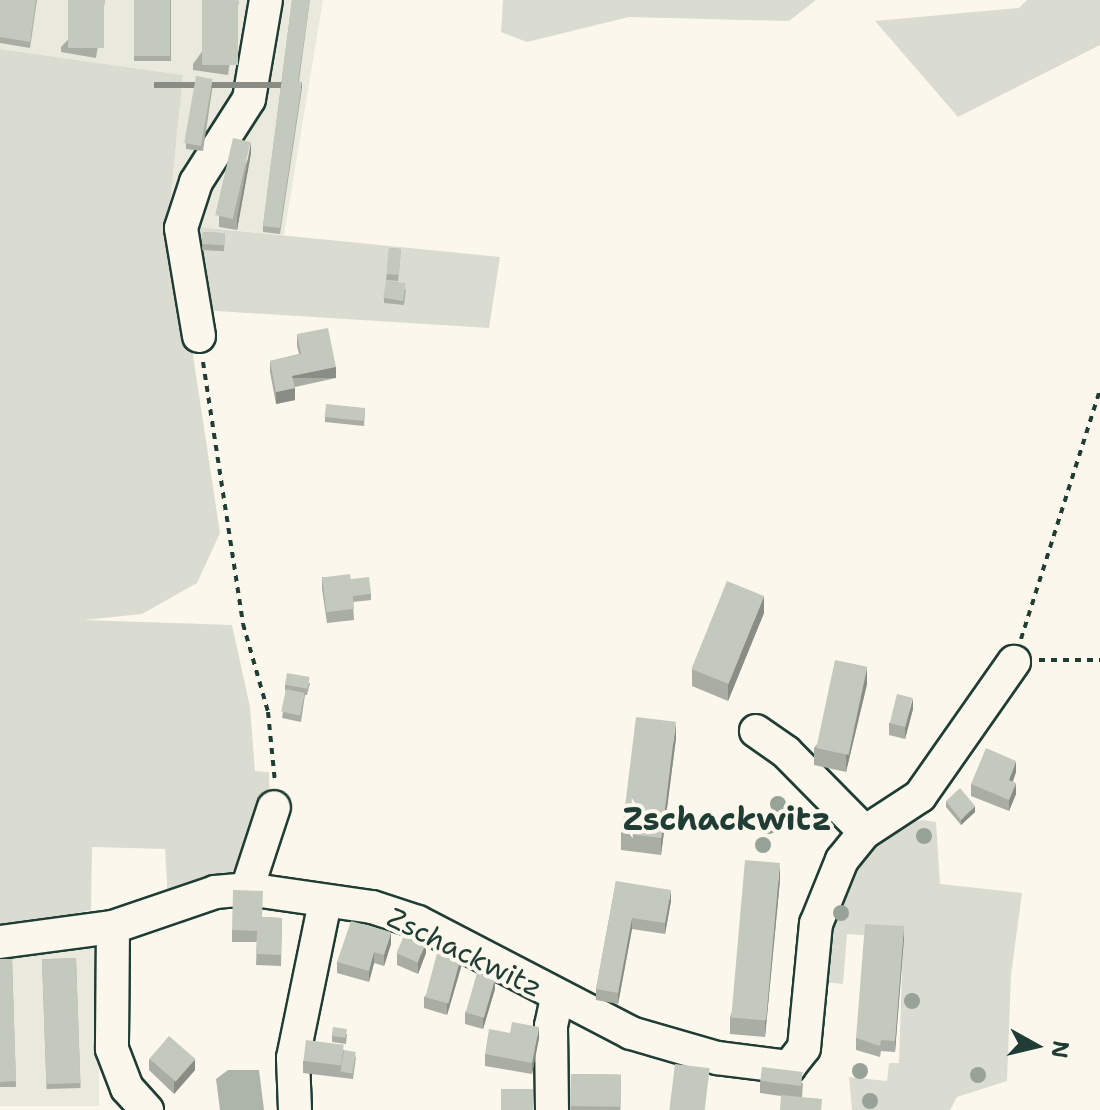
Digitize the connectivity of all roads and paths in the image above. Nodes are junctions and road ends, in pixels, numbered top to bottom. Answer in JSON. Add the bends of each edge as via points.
{"nodes":[{"id":1,"x":266,"y":0,"type":"edge"},
{"id":2,"x":199,"y":336,"type":"joint"},
{"id":3,"x":1100,"y":390,"type":"edge"},
{"id":4,"x":1100,"y":660,"type":"edge"},
{"id":5,"x":1014,"y":662,"type":"junction"},
{"id":6,"x":756,"y":731,"type":"dead end"},
{"id":7,"x":274,"y":807,"type":"joint"},
{"id":8,"x":865,"y":832,"type":"junction"},
{"id":9,"x":247,"y":889,"type":"junction"},
{"id":10,"x":325,"y":902,"type":"junction"},
{"id":11,"x":113,"y":927,"type":"junction"},
{"id":12,"x":0,"y":942,"type":"edge"},
{"id":13,"x":557,"y":997,"type":"junction"},
{"id":14,"x":147,"y":1110,"type":"edge"},
{"id":15,"x":295,"y":1110,"type":"edge"},
{"id":16,"x":552,"y":1110,"type":"edge"}],
"edges":[{"from":1,"to":2,"type":"street","via":[[249,99],[196,182],[181,228]]},
{"from":2,"to":7,"type":"path","via":[[243,624],[268,712]]},
{"from":3,"to":5,"type":"path","via":[[1038,571]]},
{"from":4,"to":5,"type":"path"},
{"from":5,"to":8,"type":"street","name":"Zschackwitz","via":[[920,796]]},
{"from":6,"to":8,"type":"street","via":[[786,752]]},
{"from":7,"to":9,"type":"street"},
{"from":8,"to":13,"type":"street","name":"Zschackwitz","via":[[825,893],[814,939],[804,1048],[789,1067],[675,1048]]},
{"from":9,"to":10,"type":"street","name":"Zschackwitz"},
{"from":9,"to":11,"type":"street","name":"Zschackwitz","via":[[215,892]]},
{"from":10,"to":13,"type":"street","name":"Zschackwitz","via":[[372,907],[418,922]]},
{"from":10,"to":15,"type":"street","via":[[293,1058]]},
{"from":11,"to":12,"type":"street","name":"Zschackwitz"},
{"from":11,"to":14,"type":"street","via":[[112,1049],[127,1088]]},
{"from":13,"to":16,"type":"street","name":"Zschackwitz","via":[[551,1026]]}]}
